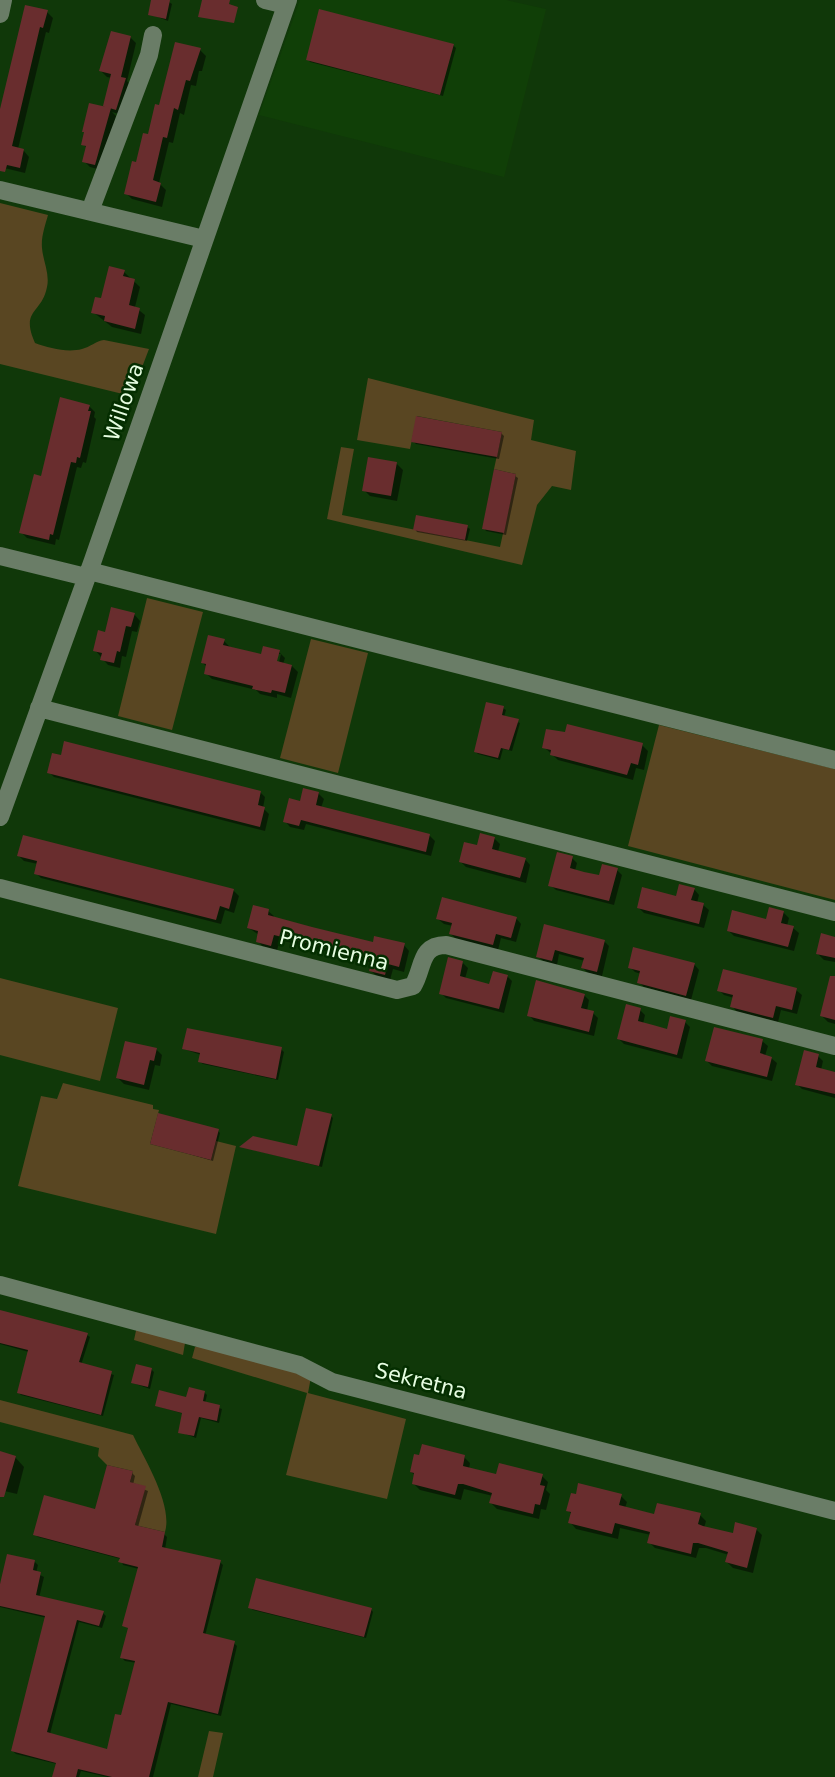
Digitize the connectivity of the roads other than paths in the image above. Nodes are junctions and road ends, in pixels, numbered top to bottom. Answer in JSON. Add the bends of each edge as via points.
{"nodes":[{"id":1,"x":3,"y":0,"type":"edge"},
{"id":2,"x":265,"y":0,"type":"edge"},
{"id":3,"x":287,"y":3,"type":"edge"},
{"id":4,"x":0,"y":14,"type":"edge"},
{"id":5,"x":153,"y":36,"type":"dead end"},
{"id":6,"x":0,"y":190,"type":"edge"},
{"id":7,"x":90,"y":211,"type":"junction"},
{"id":8,"x":204,"y":239,"type":"junction"},
{"id":9,"x":0,"y":556,"type":"edge"},
{"id":10,"x":88,"y":574,"type":"junction"},
{"id":11,"x":39,"y":708,"type":"junction"},
{"id":12,"x":835,"y":760,"type":"edge"},
{"id":13,"x":0,"y":817,"type":"edge"},
{"id":14,"x":0,"y":888,"type":"edge"},
{"id":15,"x":835,"y":912,"type":"edge"},
{"id":16,"x":835,"y":1046,"type":"edge"},
{"id":17,"x":0,"y":1285,"type":"edge"},
{"id":18,"x":835,"y":1511,"type":"edge"}],
"edges":[{"from":1,"to":4,"type":"street"},
{"from":2,"to":3,"type":"street"},
{"from":3,"to":8,"type":"street","name":"Willowa"},
{"from":5,"to":7,"type":"street"},
{"from":6,"to":7,"type":"street"},
{"from":7,"to":8,"type":"street"},
{"from":8,"to":10,"type":"street","name":"Willowa"},
{"from":9,"to":10,"type":"street"},
{"from":10,"to":11,"type":"street","name":"Willowa"},
{"from":10,"to":12,"type":"street"},
{"from":11,"to":13,"type":"street","name":"Willowa"},
{"from":11,"to":15,"type":"street"},
{"from":14,"to":16,"type":"street","name":"Promienna","via":[[397,990],[413,986],[426,952],[446,945]]},
{"from":17,"to":18,"type":"street","name":"Sekretna","via":[[299,1364],[332,1382]]}]}
